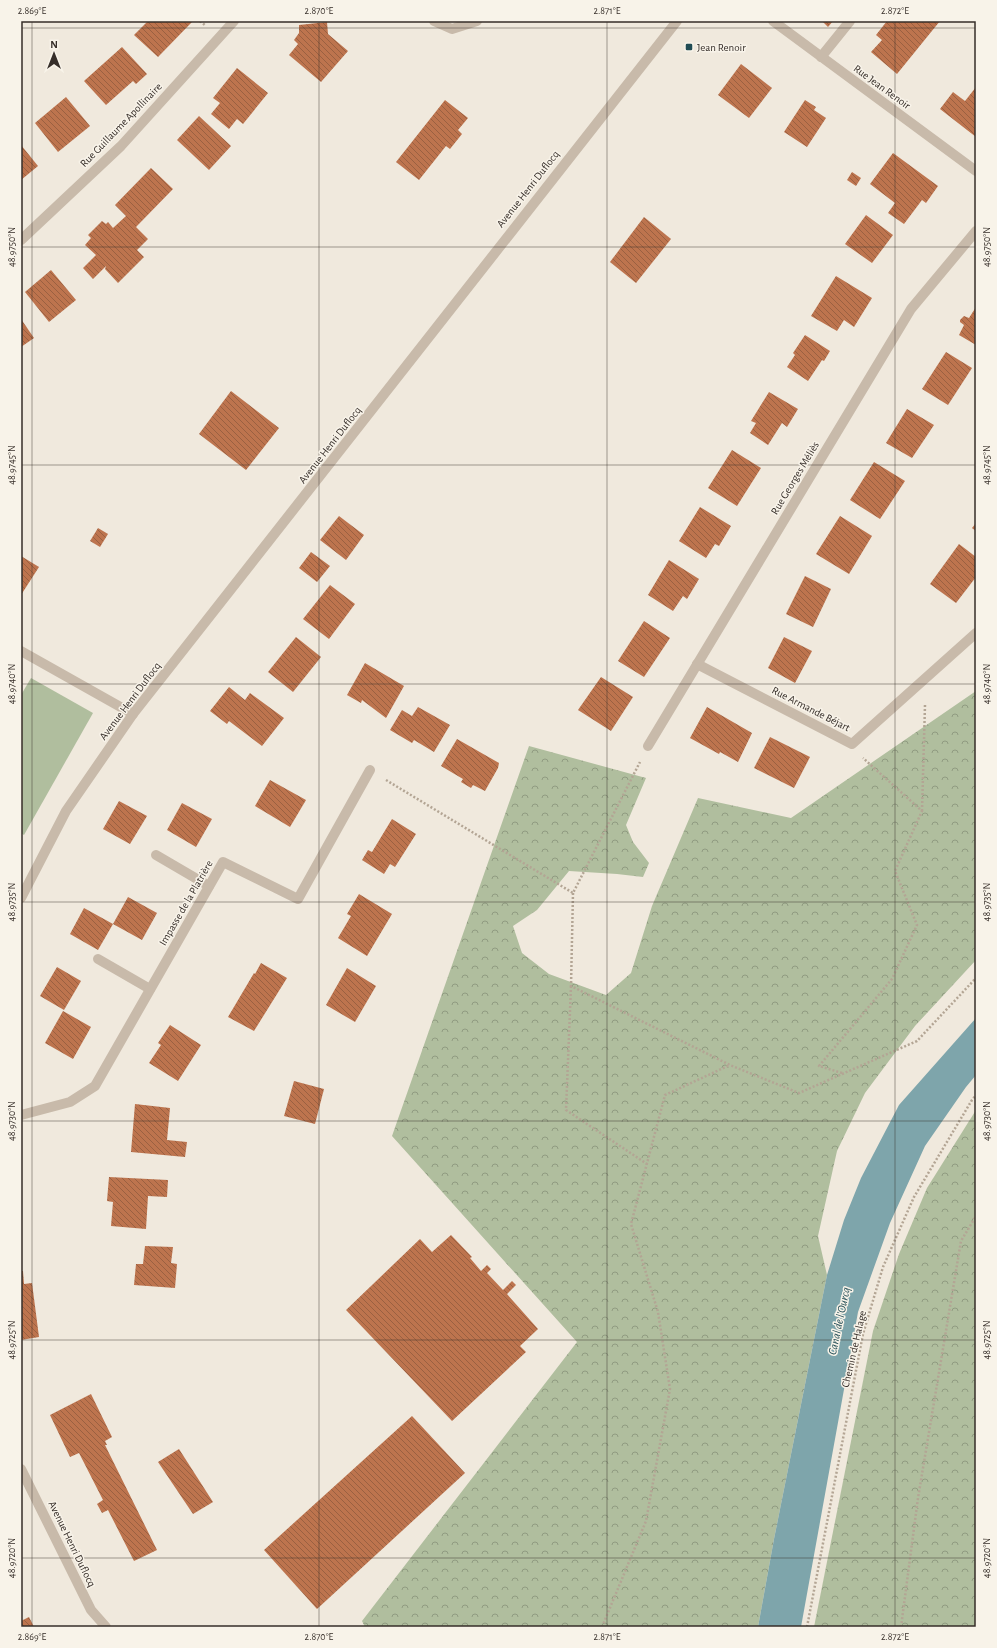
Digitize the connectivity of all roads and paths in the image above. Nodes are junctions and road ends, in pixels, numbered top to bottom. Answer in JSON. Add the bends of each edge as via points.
{"nodes":[{"id":1,"x":234,"y":21,"type":"edge"},
{"id":2,"x":434,"y":21,"type":"edge"},
{"id":3,"x":477,"y":21,"type":"edge"},
{"id":4,"x":677,"y":21,"type":"edge"},
{"id":5,"x":773,"y":21,"type":"edge"},
{"id":6,"x":850,"y":21,"type":"edge"},
{"id":7,"x":821,"y":57,"type":"junction"},
{"id":8,"x":976,"y":171,"type":"edge"},
{"id":9,"x":976,"y":231,"type":"edge"},
{"id":10,"x":21,"y":240,"type":"edge"},
{"id":11,"x":976,"y":633,"type":"edge"},
{"id":12,"x":21,"y":651,"type":"edge"},
{"id":13,"x":697,"y":664,"type":"junction"},
{"id":14,"x":925,"y":679,"type":"junction"},
{"id":15,"x":133,"y":714,"type":"junction"},
{"id":16,"x":842,"y":738,"type":"junction"},
{"id":17,"x":648,"y":746,"type":"joint"},
{"id":18,"x":370,"y":770,"type":"joint"},
{"id":19,"x":922,"y":811,"type":"junction"},
{"id":20,"x":156,"y":855,"type":"dead end"},
{"id":21,"x":209,"y":886,"type":"junction"},
{"id":22,"x":573,"y":893,"type":"junction"},
{"id":23,"x":21,"y":898,"type":"edge"},
{"id":24,"x":98,"y":959,"type":"dead end"},
{"id":25,"x":976,"y":978,"type":"edge"},
{"id":26,"x":571,"y":986,"type":"junction"},
{"id":27,"x":150,"y":989,"type":"junction"},
{"id":28,"x":730,"y":1065,"type":"junction"},
{"id":29,"x":843,"y":1073,"type":"junction"},
{"id":30,"x":976,"y":1095,"type":"edge"},
{"id":31,"x":21,"y":1115,"type":"edge"},
{"id":32,"x":647,"y":1164,"type":"junction"},
{"id":33,"x":976,"y":1216,"type":"edge"},
{"id":34,"x":21,"y":1469,"type":"edge"},
{"id":35,"x":106,"y":1627,"type":"edge"},
{"id":36,"x":602,"y":1627,"type":"edge"},
{"id":37,"x":807,"y":1627,"type":"edge"},
{"id":38,"x":901,"y":1627,"type":"edge"}],
"edges":[{"from":1,"to":10,"type":"street","name":"Rue Guillaume Apollinaire","via":[[121,146]]},
{"from":2,"to":3,"type":"street","via":[[452,29]]},
{"from":4,"to":15,"type":"street","name":"Avenue Henri Duflocq"},
{"from":5,"to":7,"type":"street","name":"Rue Jean Renoir"},
{"from":6,"to":7,"type":"street"},
{"from":7,"to":8,"type":"street","name":"Rue Jean Renoir"},
{"from":9,"to":13,"type":"street","name":"Rue Georges Méliès","via":[[911,309]]},
{"from":11,"to":14,"type":"street","name":"Rue Armande Béjart"},
{"from":12,"to":15,"type":"street"},
{"from":13,"to":16,"type":"street","name":"Rue Armande Béjart"},
{"from":13,"to":17,"type":"street","name":"Rue Georges Méliès"},
{"from":14,"to":16,"type":"street","name":"Rue Armande Béjart","via":[[852,744]]},
{"from":14,"to":19,"type":"path"},
{"from":15,"to":23,"type":"street","name":"Avenue Henri Duflocq","via":[[66,811]]},
{"from":16,"to":19,"type":"path"},
{"from":17,"to":22,"type":"path"},
{"from":18,"to":21,"type":"street","name":"Impasse de la Platrière","via":[[298,898],[223,862]]},
{"from":18,"to":22,"type":"path"},
{"from":19,"to":29,"type":"path","via":[[895,870],[918,925],[892,978],[819,1066]]},
{"from":20,"to":21,"type":"street"},
{"from":21,"to":27,"type":"street","name":"Impasse de la Platrière"},
{"from":22,"to":26,"type":"path"},
{"from":24,"to":27,"type":"street"},
{"from":25,"to":29,"type":"path","via":[[917,1041]]},
{"from":26,"to":28,"type":"path"},
{"from":26,"to":32,"type":"path","via":[[566,1110]]},
{"from":27,"to":31,"type":"street","name":"Impasse de la Platrière","via":[[95,1086],[70,1102]]},
{"from":28,"to":29,"type":"path","via":[[799,1093]]},
{"from":28,"to":32,"type":"path","via":[[665,1095]]},
{"from":30,"to":37,"type":"path","name":"Chemin de Halage","via":[[914,1197],[883,1268],[863,1334]]},
{"from":32,"to":36,"type":"path","via":[[631,1224],[658,1312],[670,1389],[646,1522]]},
{"from":33,"to":38,"type":"path","via":[[961,1241],[918,1498]]},
{"from":34,"to":35,"type":"street","name":"Avenue Henri Duflocq","via":[[91,1610]]}]}
